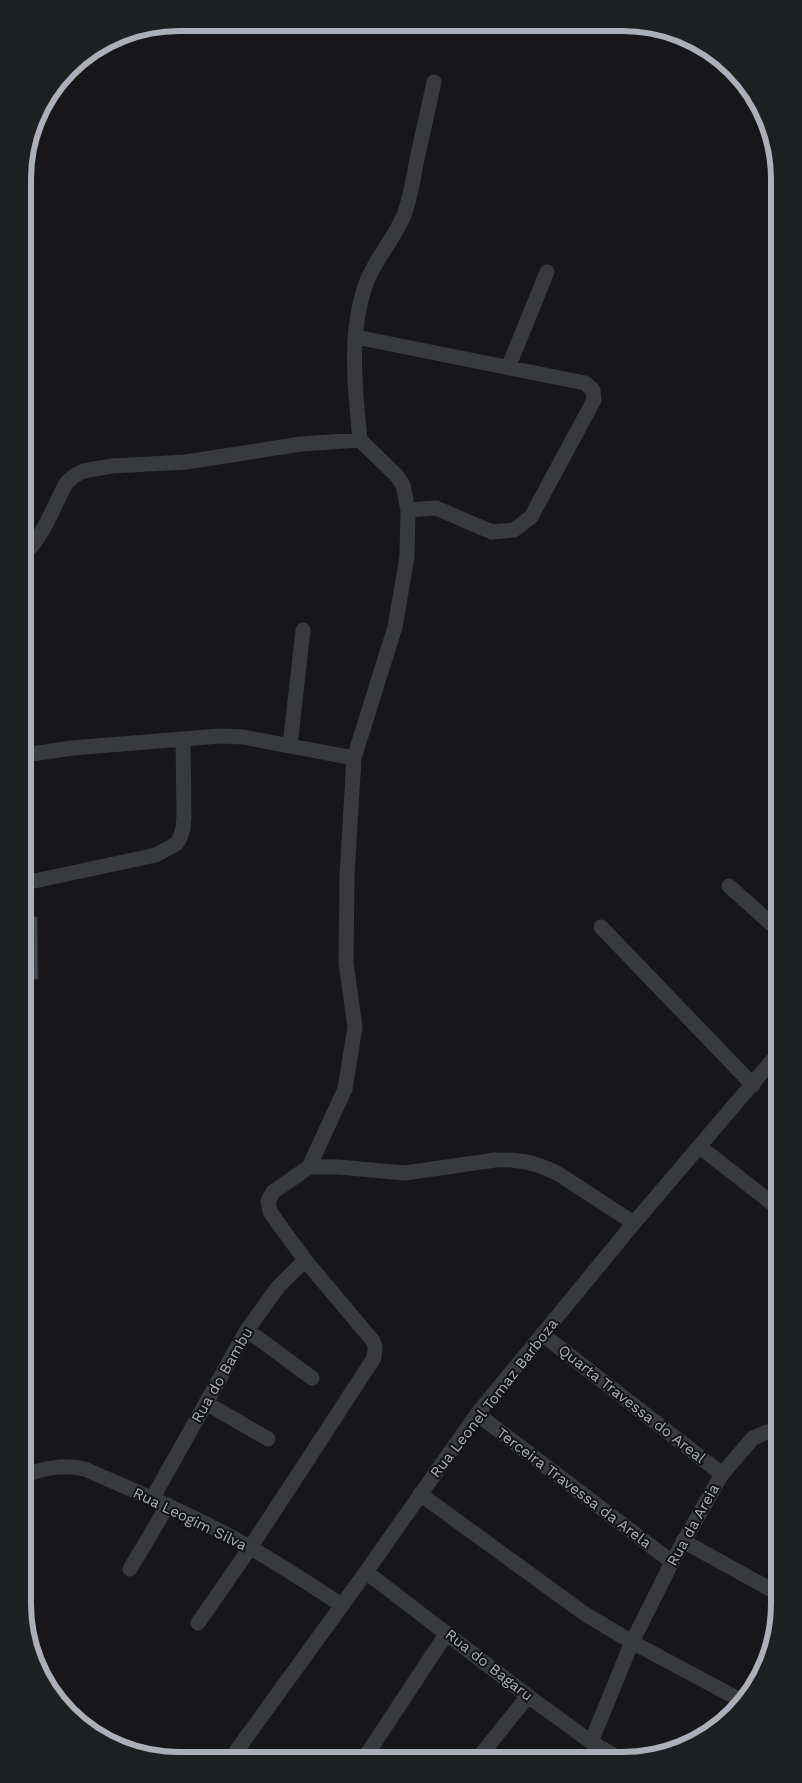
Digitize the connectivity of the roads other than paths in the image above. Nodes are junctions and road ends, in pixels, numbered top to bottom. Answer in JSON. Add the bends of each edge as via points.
{"nodes":[{"id":1,"x":434,"y":82,"type":"dead end"},
{"id":2,"x":546,"y":272,"type":"dead end"},
{"id":3,"x":356,"y":336,"type":"junction"},
{"id":4,"x":508,"y":368,"type":"junction"},
{"id":5,"x":360,"y":440,"type":"junction"},
{"id":6,"x":408,"y":510,"type":"junction"},
{"id":7,"x":32,"y":546,"type":"edge"},
{"id":8,"x":303,"y":630,"type":"dead end"},
{"id":9,"x":183,"y":738,"type":"junction"},
{"id":10,"x":290,"y":746,"type":"junction"},
{"id":11,"x":32,"y":754,"type":"edge"},
{"id":12,"x":354,"y":758,"type":"junction"},
{"id":13,"x":32,"y":882,"type":"edge"},
{"id":14,"x":729,"y":886,"type":"dead end"},
{"id":15,"x":770,"y":923,"type":"edge"},
{"id":16,"x":601,"y":927,"type":"dead end"},
{"id":17,"x":770,"y":1063,"type":"edge"},
{"id":18,"x":753,"y":1085,"type":"junction"},
{"id":19,"x":700,"y":1147,"type":"junction"},
{"id":20,"x":308,"y":1167,"type":"junction"},
{"id":21,"x":770,"y":1202,"type":"edge"},
{"id":22,"x":634,"y":1223,"type":"junction"},
{"id":23,"x":305,"y":1260,"type":"junction"},
{"id":24,"x":246,"y":1330,"type":"junction"},
{"id":25,"x":542,"y":1334,"type":"junction"},
{"id":26,"x":312,"y":1378,"type":"dead end"},
{"id":27,"x":206,"y":1403,"type":"junction"},
{"id":28,"x":477,"y":1414,"type":"junction"},
{"id":29,"x":770,"y":1432,"type":"edge"},
{"id":30,"x":268,"y":1439,"type":"dead end"},
{"id":31,"x":31,"y":1473,"type":"edge"},
{"id":32,"x":722,"y":1474,"type":"junction"},
{"id":33,"x":420,"y":1494,"type":"junction"},
{"id":34,"x":152,"y":1499,"type":"junction"},
{"id":35,"x":168,"y":1506,"type":"junction"},
{"id":36,"x":683,"y":1541,"type":"junction"},
{"id":37,"x":250,"y":1548,"type":"junction"},
{"id":38,"x":672,"y":1562,"type":"junction"},
{"id":39,"x":130,"y":1569,"type":"dead end"},
{"id":40,"x":366,"y":1572,"type":"junction"},
{"id":41,"x":770,"y":1589,"type":"edge"},
{"id":42,"x":342,"y":1605,"type":"junction"},
{"id":43,"x":198,"y":1622,"type":"dead end"},
{"id":44,"x":447,"y":1633,"type":"junction"},
{"id":45,"x":632,"y":1642,"type":"junction"},
{"id":46,"x":528,"y":1696,"type":"junction"},
{"id":47,"x":737,"y":1698,"type":"edge"},
{"id":48,"x":591,"y":1742,"type":"junction"},
{"id":49,"x":236,"y":1752,"type":"edge"},
{"id":50,"x":368,"y":1752,"type":"edge"},
{"id":51,"x":483,"y":1752,"type":"edge"},
{"id":52,"x":608,"y":1752,"type":"edge"}],
"edges":[{"from":1,"to":3,"type":"street","via":[[408,201],[396,231],[366,282]]},
{"from":2,"to":4,"type":"street"},
{"from":3,"to":4,"type":"street"},
{"from":3,"to":5,"type":"street","via":[[354,366]]},
{"from":4,"to":6,"type":"street","via":[[585,383],[593,390],[594,400],[531,517],[514,530],[492,532],[436,508]]},
{"from":5,"to":6,"type":"street","via":[[397,476],[403,485]]},
{"from":5,"to":7,"type":"street","via":[[301,444],[186,462],[83,471],[67,482]]},
{"from":6,"to":12,"type":"street","via":[[407,557],[395,627]]},
{"from":8,"to":10,"type":"street"},
{"from":9,"to":10,"type":"street","via":[[244,737]]},
{"from":9,"to":11,"type":"street"},
{"from":9,"to":13,"type":"street","via":[[184,815],[176,844],[156,855]]},
{"from":10,"to":12,"type":"street"},
{"from":12,"to":20,"type":"street","via":[[346,963],[355,1027],[345,1089]]},
{"from":14,"to":15,"type":"street"},
{"from":16,"to":18,"type":"street"},
{"from":17,"to":18,"type":"street","name":"Rua Leonel Tomaz Barboza"},
{"from":18,"to":19,"type":"street","name":"Rua Leonel Tomaz Barboza"},
{"from":19,"to":21,"type":"street"},
{"from":19,"to":22,"type":"street","name":"Rua Leonel Tomaz Barboza"},
{"from":20,"to":22,"type":"street","via":[[405,1173],[495,1160],[527,1162],[543,1166]]},
{"from":20,"to":23,"type":"street","via":[[272,1192],[268,1207]]},
{"from":22,"to":25,"type":"street","name":"Rua Leonel Tomaz Barboza"},
{"from":23,"to":24,"type":"street","name":"Rua do Bambu","via":[[278,1287]]},
{"from":23,"to":37,"type":"street","via":[[373,1341],[374,1358]]},
{"from":24,"to":26,"type":"street"},
{"from":24,"to":27,"type":"street","name":"Rua do Bambu"},
{"from":25,"to":28,"type":"street","name":"Rua Leonel Tomaz Barboza"},
{"from":25,"to":32,"type":"street","name":"Quarta Travessa do Areal"},
{"from":27,"to":30,"type":"street"},
{"from":27,"to":34,"type":"street","name":"Rua do Bambu"},
{"from":28,"to":33,"type":"street","name":"Rua Leonel Tomaz Barboza"},
{"from":28,"to":38,"type":"street","name":"Terceira Travessa da Arela"},
{"from":29,"to":32,"type":"street","name":"Rua da Areia","via":[[753,1438]]},
{"from":31,"to":34,"type":"street","name":"Rua Leogim Silva","via":[[52,1467],[85,1469]]},
{"from":32,"to":36,"type":"street","name":"Rua da Areia"},
{"from":33,"to":40,"type":"street","name":"Rua Leonel Tomaz Barboza"},
{"from":33,"to":45,"type":"street","via":[[585,1614]]},
{"from":34,"to":35,"type":"street","name":"Rua Leogim Silva"},
{"from":35,"to":37,"type":"street","name":"Rua Leogim Silva"},
{"from":35,"to":39,"type":"street"},
{"from":36,"to":38,"type":"street","name":"Rua da Areia"},
{"from":36,"to":41,"type":"street"},
{"from":37,"to":42,"type":"street","name":"Rua Leogim Silva"},
{"from":37,"to":43,"type":"street"},
{"from":38,"to":45,"type":"street","name":"Rua da Areia"},
{"from":40,"to":42,"type":"street","name":"Rua Leonel Tomaz Barboza"},
{"from":40,"to":44,"type":"street","name":"Rua do Bagaru"},
{"from":42,"to":49,"type":"street","name":"Rua Leonel Tomaz Barboza"},
{"from":44,"to":46,"type":"street","name":"Rua do Bagaru"},
{"from":44,"to":50,"type":"street"},
{"from":45,"to":47,"type":"street"},
{"from":45,"to":48,"type":"street","name":"Rua da Areia"},
{"from":46,"to":48,"type":"street","name":"Rua do Bagaru"},
{"from":46,"to":51,"type":"street"},
{"from":48,"to":52,"type":"street","name":"Rua do Bagaru"}]}
